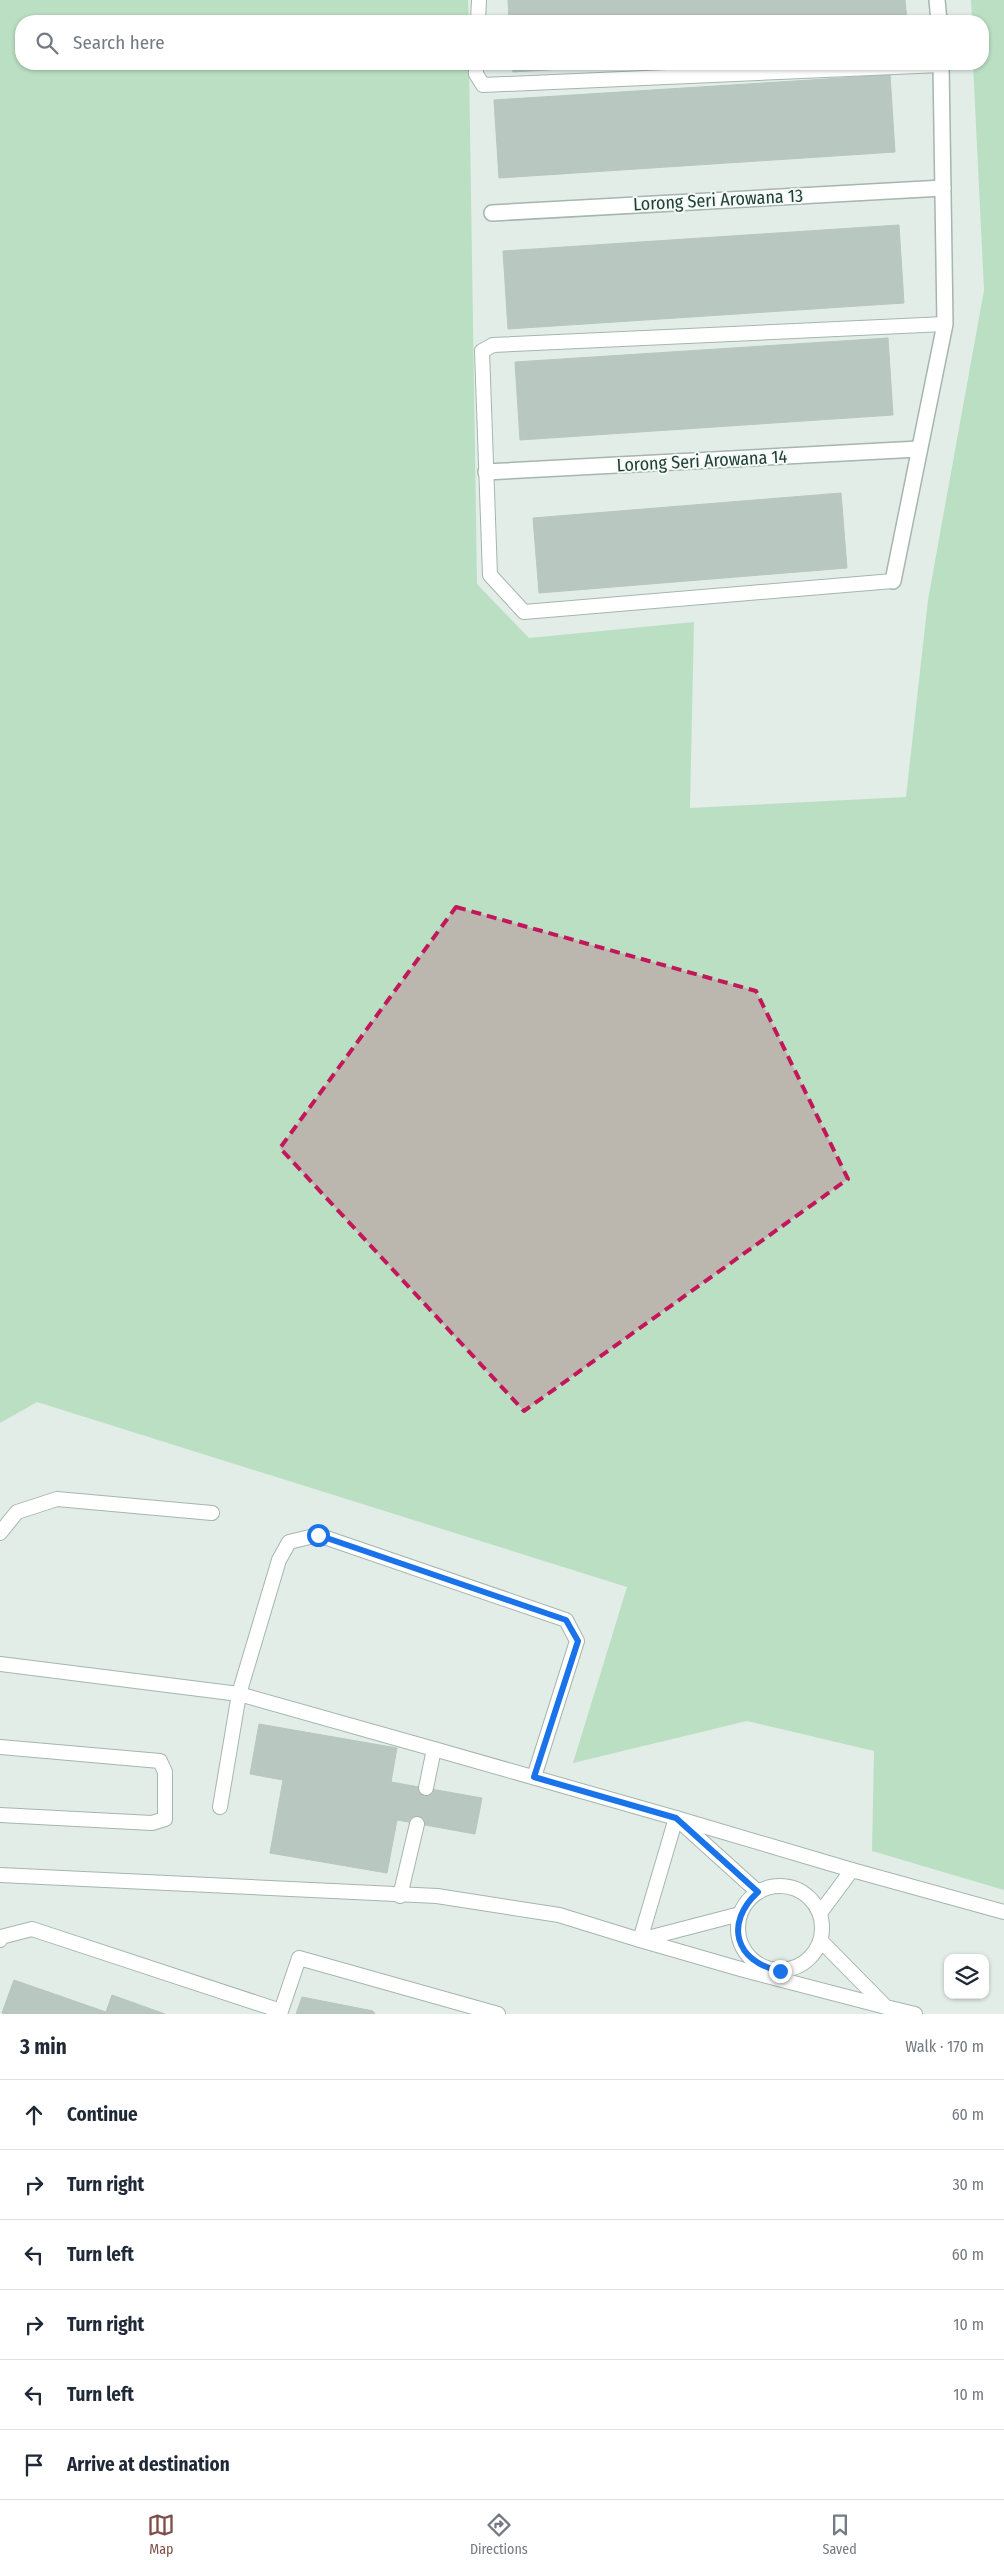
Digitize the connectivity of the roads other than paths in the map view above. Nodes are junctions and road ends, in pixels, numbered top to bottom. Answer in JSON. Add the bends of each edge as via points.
{"nodes":[{"id":1,"x":479,"y":0,"type":"edge"},
{"id":2,"x":937,"y":0,"type":"edge"},
{"id":3,"x":478,"y":15,"type":"edge"},
{"id":4,"x":938,"y":15,"type":"edge"},
{"id":5,"x":476,"y":70,"type":"edge"},
{"id":6,"x":810,"y":70,"type":"edge"},
{"id":7,"x":941,"y":70,"type":"edge"},
{"id":8,"x":943,"y":188,"type":"junction"},
{"id":9,"x":492,"y":213,"type":"dead end"},
{"id":10,"x":945,"y":324,"type":"junction"},
{"id":11,"x":918,"y":449,"type":"junction"},
{"id":12,"x":486,"y":472,"type":"junction"},
{"id":13,"x":893,"y":581,"type":"joint"},
{"id":14,"x":212,"y":1513,"type":"dead end"},
{"id":15,"x":0,"y":1533,"type":"edge"},
{"id":16,"x":0,"y":1664,"type":"edge"},
{"id":17,"x":238,"y":1694,"type":"junction"},
{"id":18,"x":0,"y":1747,"type":"edge"},
{"id":19,"x":434,"y":1750,"type":"junction"},
{"id":20,"x":534,"y":1777,"type":"junction"},
{"id":21,"x":426,"y":1788,"type":"dead end"},
{"id":22,"x":220,"y":1807,"type":"dead end"},
{"id":23,"x":0,"y":1815,"type":"edge"},
{"id":24,"x":676,"y":1818,"type":"junction"},
{"id":25,"x":417,"y":1824,"type":"dead end"},
{"id":26,"x":852,"y":1870,"type":"junction"},
{"id":27,"x":0,"y":1875,"type":"edge"},
{"id":28,"x":758,"y":1892,"type":"junction"},
{"id":29,"x":400,"y":1896,"type":"junction"},
{"id":30,"x":820,"y":1912,"type":"junction"},
{"id":31,"x":1004,"y":1912,"type":"edge"},
{"id":32,"x":740,"y":1914,"type":"junction"},
{"id":33,"x":0,"y":1940,"type":"edge"},
{"id":34,"x":640,"y":1940,"type":"junction"},
{"id":35,"x":821,"y":1941,"type":"junction"},
{"id":36,"x":886,"y":2007,"type":"junction"},
{"id":37,"x":498,"y":2014,"type":"edge"},
{"id":38,"x":915,"y":2014,"type":"edge"}],
"edges":[{"from":1,"to":3,"type":"lane"},
{"from":2,"to":4,"type":"street"},
{"from":5,"to":6,"type":"lane","via":[[483,85]]},
{"from":7,"to":8,"type":"street"},
{"from":8,"to":9,"type":"street","name":"Lorong Seri Arowana 13"},
{"from":8,"to":10,"type":"street"},
{"from":10,"to":11,"type":"street"},
{"from":10,"to":12,"type":"lane","via":[[493,345],[482,351]]},
{"from":11,"to":12,"type":"street","name":"Lorong Seri Arowana 14"},
{"from":11,"to":13,"type":"street"},
{"from":12,"to":13,"type":"lane","via":[[490,575],[524,612]]},
{"from":14,"to":15,"type":"lane","via":[[57,1499],[17,1512]]},
{"from":16,"to":17,"type":"lane"},
{"from":17,"to":19,"type":"lane"},
{"from":17,"to":20,"type":"lane","via":[[279,1560],[289,1542],[318,1535],[566,1620],[578,1641]]},
{"from":17,"to":22,"type":"lane"},
{"from":18,"to":23,"type":"lane","via":[[160,1761],[165,1772],[165,1818],[152,1823]]},
{"from":19,"to":20,"type":"lane"},
{"from":19,"to":21,"type":"lane"},
{"from":20,"to":24,"type":"lane"},
{"from":24,"to":26,"type":"lane"},
{"from":24,"to":28,"type":"lane"},
{"from":24,"to":34,"type":"lane"},
{"from":25,"to":29,"type":"lane"},
{"from":26,"to":30,"type":"lane"},
{"from":26,"to":31,"type":"lane"},
{"from":27,"to":29,"type":"lane"},
{"from":28,"to":30,"type":"lane","via":[[771,1887],[800,1891]]},
{"from":28,"to":32,"type":"lane"},
{"from":29,"to":34,"type":"lane","via":[[437,1896],[559,1914]]},
{"from":30,"to":35,"type":"lane","via":[[823,1926]]},
{"from":32,"to":34,"type":"lane"},
{"from":32,"to":35,"type":"lane","via":[[737,1927],[742,1946],[755,1962],[767,1968],[780,1971],[799,1966],[815,1953]]},
{"from":33,"to":37,"type":"lane","via":[[1,1937],[32,1929],[281,2011],[299,1958]]},
{"from":34,"to":36,"type":"lane"},
{"from":35,"to":36,"type":"lane"},
{"from":36,"to":38,"type":"lane"}]}
